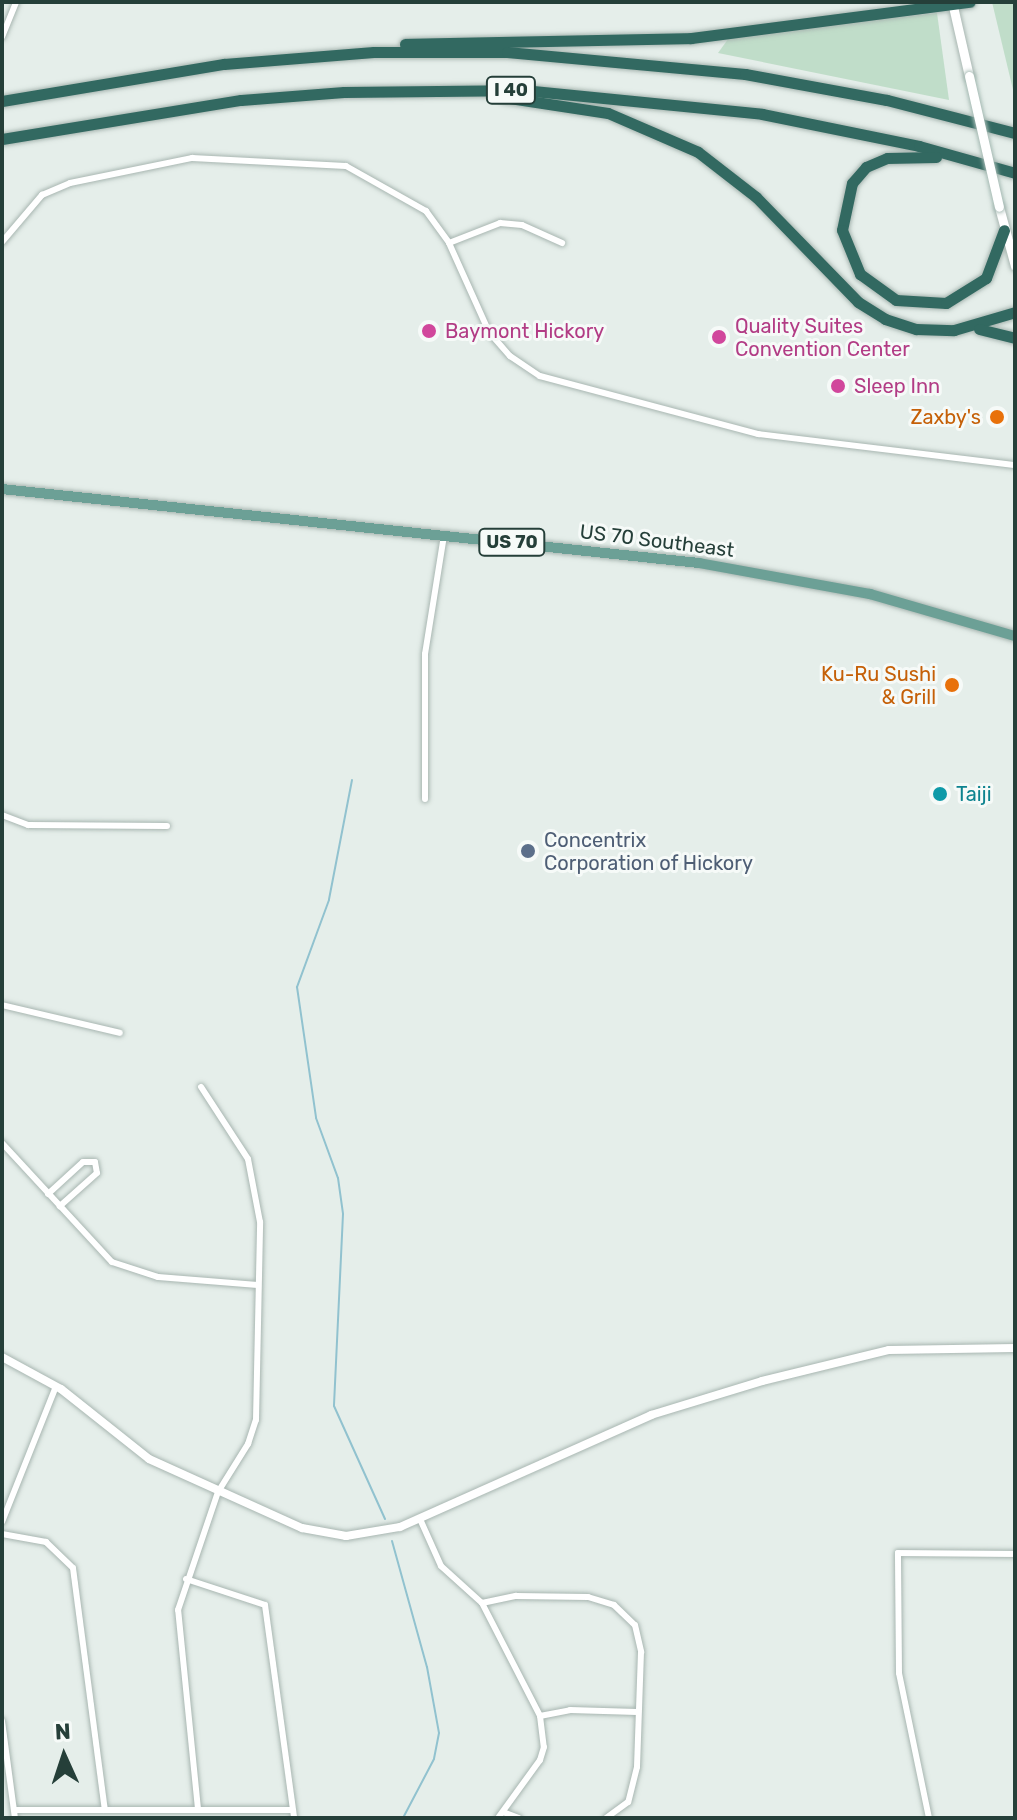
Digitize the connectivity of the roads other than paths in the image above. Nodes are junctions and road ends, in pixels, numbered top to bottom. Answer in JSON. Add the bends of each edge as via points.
{"nodes":[{"id":1,"x":16,"y":2,"type":"edge"},
{"id":2,"x":970,"y":2,"type":"edge"},
{"id":3,"x":953,"y":4,"type":"edge"},
{"id":4,"x":2,"y":37,"type":"edge"},
{"id":5,"x":224,"y":64,"type":"junction"},
{"id":6,"x":395,"y":90,"type":"junction"},
{"id":7,"x":2,"y":101,"type":"edge"},
{"id":8,"x":1015,"y":133,"type":"edge"},
{"id":9,"x":2,"y":139,"type":"edge"},
{"id":10,"x":974,"y":161,"type":"junction"},
{"id":11,"x":1015,"y":173,"type":"edge"},
{"id":12,"x":1004,"y":230,"type":"junction"},
{"id":13,"x":2,"y":242,"type":"edge"},
{"id":14,"x":449,"y":243,"type":"junction"},
{"id":15,"x":562,"y":243,"type":"dead end"},
{"id":16,"x":1015,"y":266,"type":"edge"},
{"id":17,"x":1015,"y":312,"type":"edge"},
{"id":18,"x":963,"y":329,"type":"junction"},
{"id":19,"x":1015,"y":338,"type":"edge"},
{"id":20,"x":1015,"y":465,"type":"edge"},
{"id":21,"x":2,"y":489,"type":"edge"},
{"id":22,"x":444,"y":535,"type":"junction"},
{"id":23,"x":1015,"y":636,"type":"edge"},
{"id":24,"x":425,"y":799,"type":"dead end"},
{"id":25,"x":2,"y":815,"type":"edge"},
{"id":26,"x":167,"y":826,"type":"dead end"},
{"id":27,"x":2,"y":1005,"type":"edge"},
{"id":28,"x":120,"y":1033,"type":"dead end"},
{"id":29,"x":201,"y":1087,"type":"dead end"},
{"id":30,"x":2,"y":1143,"type":"edge"},
{"id":31,"x":48,"y":1194,"type":"junction"},
{"id":32,"x":60,"y":1206,"type":"junction"},
{"id":33,"x":258,"y":1285,"type":"junction"},
{"id":34,"x":1015,"y":1348,"type":"edge"},
{"id":35,"x":2,"y":1357,"type":"edge"},
{"id":36,"x":56,"y":1386,"type":"junction"},
{"id":37,"x":218,"y":1492,"type":"junction"},
{"id":38,"x":420,"y":1519,"type":"junction"},
{"id":39,"x":2,"y":1522,"type":"edge"},
{"id":40,"x":2,"y":1534,"type":"edge"},
{"id":41,"x":1015,"y":1554,"type":"edge"},
{"id":42,"x":186,"y":1579,"type":"junction"},
{"id":43,"x":482,"y":1603,"type":"junction"},
{"id":44,"x":637,"y":1712,"type":"junction"},
{"id":45,"x":540,"y":1716,"type":"junction"},
{"id":46,"x":2,"y":1721,"type":"edge"},
{"id":47,"x":198,"y":1809,"type":"junction"},
{"id":48,"x":105,"y":1810,"type":"junction"},
{"id":49,"x":14,"y":1814,"type":"edge"},
{"id":50,"x":293,"y":1814,"type":"edge"},
{"id":51,"x":501,"y":1815,"type":"edge"},
{"id":52,"x":519,"y":1818,"type":"edge"},
{"id":53,"x":606,"y":1818,"type":"edge"},
{"id":54,"x":929,"y":1818,"type":"edge"}],
"edges":[{"from":1,"to":4,"type":"street"},
{"from":2,"to":3,"type":"highway"},
{"from":3,"to":5,"type":"highway","via":[[699,38],[362,45]]},
{"from":3,"to":12,"type":"main road","bridge":true},
{"from":5,"to":7,"type":"highway","number":"I 40"},
{"from":5,"to":8,"type":"highway","number":"I 40","via":[[423,51],[623,59],[790,81]]},
{"from":6,"to":9,"type":"highway","number":"I 40","via":[[183,107]]},
{"from":6,"to":10,"type":"highway","number":"I 40","via":[[523,90],[687,103],[832,127]]},
{"from":6,"to":18,"type":"highway","via":[[557,102],[658,131],[740,183],[866,309],[916,329]]},
{"from":10,"to":11,"type":"highway","number":"I 40"},
{"from":10,"to":12,"type":"highway","via":[[909,154],[866,167],[852,183],[844,205],[842,230],[850,258],[868,282],[892,299],[919,306],[946,303],[986,278]]},
{"from":12,"to":16,"type":"main road"},
{"from":13,"to":14,"type":"street","via":[[33,203],[59,186],[201,157],[356,168],[420,206]]},
{"from":14,"to":15,"type":"street","via":[[486,225],[511,223]]},
{"from":14,"to":20,"type":"street","via":[[489,332],[519,363],[551,381],[758,434]]},
{"from":17,"to":18,"type":"highway"},
{"from":18,"to":19,"type":"highway"},
{"from":21,"to":22,"type":"main road","name":"US 70 Southeast","number":"US 70"},
{"from":22,"to":23,"type":"main road","name":"US 70 Southeast","number":"US 70","via":[[769,575],[870,594]]},
{"from":22,"to":24,"type":"street","via":[[425,654]]},
{"from":25,"to":26,"type":"street","via":[[28,825]]},
{"from":27,"to":28,"type":"street"},
{"from":29,"to":33,"type":"street","via":[[255,1178]]},
{"from":30,"to":31,"type":"street"},
{"from":31,"to":32,"type":"street"},
{"from":31,"to":32,"type":"street","via":[[83,1162],[95,1162],[97,1173]]},
{"from":32,"to":33,"type":"street","via":[[101,1252],[124,1269]]},
{"from":33,"to":37,"type":"street","via":[[256,1420],[248,1444]]},
{"from":34,"to":38,"type":"street","via":[[873,1352],[696,1399]]},
{"from":35,"to":36,"type":"street"},
{"from":36,"to":37,"type":"street","via":[[149,1459]]},
{"from":36,"to":39,"type":"street"},
{"from":37,"to":38,"type":"street","via":[[331,1536],[382,1532]]},
{"from":37,"to":42,"type":"street","via":[[209,1531]]},
{"from":38,"to":43,"type":"street","via":[[441,1566]]},
{"from":40,"to":48,"type":"street","via":[[46,1542],[73,1568]]},
{"from":41,"to":54,"type":"street","via":[[898,1553],[899,1673]]},
{"from":42,"to":47,"type":"street","via":[[177,1635]]},
{"from":42,"to":50,"type":"street","via":[[265,1605]]},
{"from":43,"to":44,"type":"street","via":[[516,1596],[588,1597],[627,1614],[640,1639]]},
{"from":43,"to":45,"type":"street"},
{"from":44,"to":45,"type":"street","via":[[570,1710]]},
{"from":44,"to":53,"type":"street","via":[[633,1789],[628,1802]]},
{"from":45,"to":51,"type":"street","via":[[540,1760]]},
{"from":46,"to":49,"type":"street"},
{"from":47,"to":48,"type":"street"},
{"from":47,"to":50,"type":"street"},
{"from":48,"to":49,"type":"street"},
{"from":51,"to":52,"type":"street"}]}
